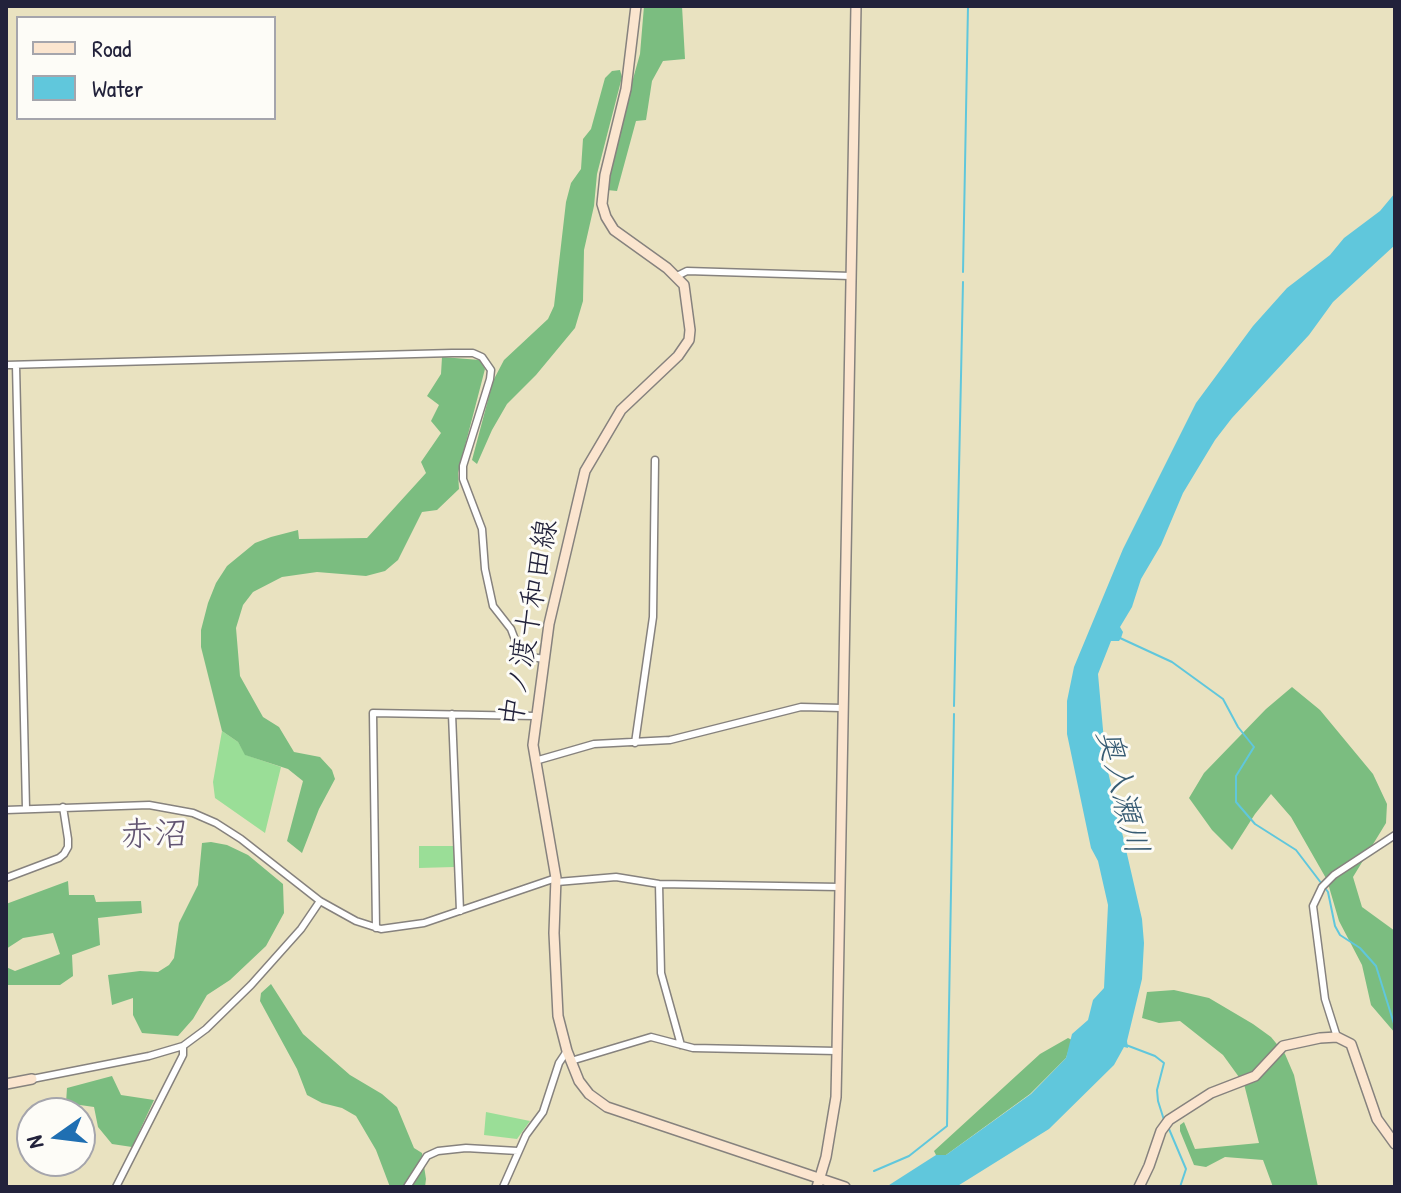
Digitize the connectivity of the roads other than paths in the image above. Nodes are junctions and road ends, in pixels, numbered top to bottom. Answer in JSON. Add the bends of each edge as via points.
{"nodes":[{"id":1,"x":636,"y":6,"type":"edge"},
{"id":2,"x":856,"y":6,"type":"edge"},
{"id":3,"x":677,"y":276,"type":"junction"},
{"id":4,"x":851,"y":276,"type":"junction"},
{"id":5,"x":6,"y":365,"type":"edge"},
{"id":6,"x":16,"y":365,"type":"junction"},
{"id":7,"x":655,"y":460,"type":"dead end"},
{"id":8,"x":544,"y":659,"type":"junction"},
{"id":9,"x":842,"y":708,"type":"junction"},
{"id":10,"x":452,"y":714,"type":"junction"},
{"id":11,"x":535,"y":716,"type":"junction"},
{"id":12,"x":635,"y":743,"type":"junction"},
{"id":13,"x":535,"y":761,"type":"junction"},
{"id":14,"x":63,"y":807,"type":"junction"},
{"id":15,"x":26,"y":809,"type":"junction"},
{"id":16,"x":6,"y":810,"type":"edge"},
{"id":17,"x":1395,"y":835,"type":"edge"},
{"id":18,"x":6,"y":878,"type":"edge"},
{"id":19,"x":557,"y":880,"type":"junction"},
{"id":20,"x":659,"y":884,"type":"junction"},
{"id":21,"x":840,"y":887,"type":"junction"},
{"id":22,"x":320,"y":901,"type":"junction"},
{"id":23,"x":460,"y":911,"type":"junction"},
{"id":24,"x":376,"y":928,"type":"junction"},
{"id":25,"x":1337,"y":1037,"type":"junction"},
{"id":26,"x":681,"y":1045,"type":"junction"},
{"id":27,"x":183,"y":1046,"type":"junction"},
{"id":28,"x":567,"y":1051,"type":"junction"},
{"id":29,"x":837,"y":1051,"type":"junction"},
{"id":30,"x":571,"y":1061,"type":"junction"},
{"id":31,"x":32,"y":1079,"type":"joint"},
{"id":32,"x":6,"y":1084,"type":"edge"},
{"id":33,"x":1395,"y":1144,"type":"edge"},
{"id":34,"x":518,"y":1151,"type":"junction"},
{"id":35,"x":819,"y":1183,"type":"edge"},
{"id":36,"x":116,"y":1187,"type":"edge"},
{"id":37,"x":407,"y":1187,"type":"edge"},
{"id":38,"x":503,"y":1187,"type":"edge"},
{"id":39,"x":845,"y":1187,"type":"edge"},
{"id":40,"x":1139,"y":1187,"type":"edge"}],
"edges":[{"from":1,"to":3,"type":"main road","via":[[626,89],[602,204],[614,230]]},
{"from":2,"to":4,"type":"main road"},
{"from":3,"to":4,"type":"street","via":[[687,271]]},
{"from":3,"to":8,"type":"main road","name":"中ノ渡十和田線","via":[[686,290],[689,340],[621,410],[585,471]]},
{"from":4,"to":9,"type":"main road"},
{"from":5,"to":6,"type":"street"},
{"from":6,"to":8,"type":"street","via":[[460,353],[482,357],[491,370],[490,379],[463,479],[482,529],[493,606],[511,629],[520,653]]},
{"from":6,"to":15,"type":"street"},
{"from":7,"to":12,"type":"street","via":[[653,617]]},
{"from":8,"to":11,"type":"main road","name":"中ノ渡十和田線"},
{"from":9,"to":12,"type":"street","via":[[801,707],[670,740]]},
{"from":9,"to":21,"type":"main road"},
{"from":10,"to":11,"type":"street"},
{"from":10,"to":23,"type":"street"},
{"from":10,"to":24,"type":"street","via":[[373,713]]},
{"from":11,"to":13,"type":"main road","name":"中ノ渡十和田線"},
{"from":12,"to":13,"type":"street","via":[[594,744]]},
{"from":13,"to":19,"type":"main road","name":"中ノ渡十和田線"},
{"from":14,"to":15,"type":"street"},
{"from":14,"to":18,"type":"street","via":[[68,839],[64,854]]},
{"from":14,"to":22,"type":"street","via":[[149,805],[193,813],[241,839]]},
{"from":15,"to":16,"type":"street"},
{"from":17,"to":25,"type":"street","via":[[1334,875],[1315,899],[1325,999]]},
{"from":19,"to":20,"type":"street","via":[[616,877]]},
{"from":19,"to":23,"type":"street"},
{"from":19,"to":28,"type":"main road","name":"中ノ渡十和田線","via":[[557,1006]]},
{"from":20,"to":21,"type":"street"},
{"from":20,"to":26,"type":"street","via":[[661,973]]},
{"from":21,"to":29,"type":"main road"},
{"from":22,"to":24,"type":"street"},
{"from":22,"to":27,"type":"street","via":[[251,985]]},
{"from":23,"to":24,"type":"street","via":[[409,927]]},
{"from":25,"to":33,"type":"main road","via":[[1351,1044],[1377,1119]]},
{"from":25,"to":40,"type":"main road","via":[[1283,1046],[1255,1076],[1211,1093],[1166,1124]]},
{"from":26,"to":29,"type":"street"},
{"from":26,"to":30,"type":"street","via":[[651,1037]]},
{"from":27,"to":31,"type":"street"},
{"from":27,"to":36,"type":"street"},
{"from":28,"to":30,"type":"main road","name":"中ノ渡十和田線"},
{"from":28,"to":34,"type":"street","via":[[543,1112]]},
{"from":29,"to":35,"type":"main road","via":[[836,1097]]},
{"from":30,"to":35,"type":"main road","name":"中ノ渡十和田線","via":[[589,1094],[607,1107]]},
{"from":31,"to":32,"type":"main road"},
{"from":34,"to":37,"type":"street","via":[[438,1151],[427,1156]]},
{"from":34,"to":38,"type":"street"},
{"from":35,"to":39,"type":"main road","name":"中ノ渡十和田線"}]}
